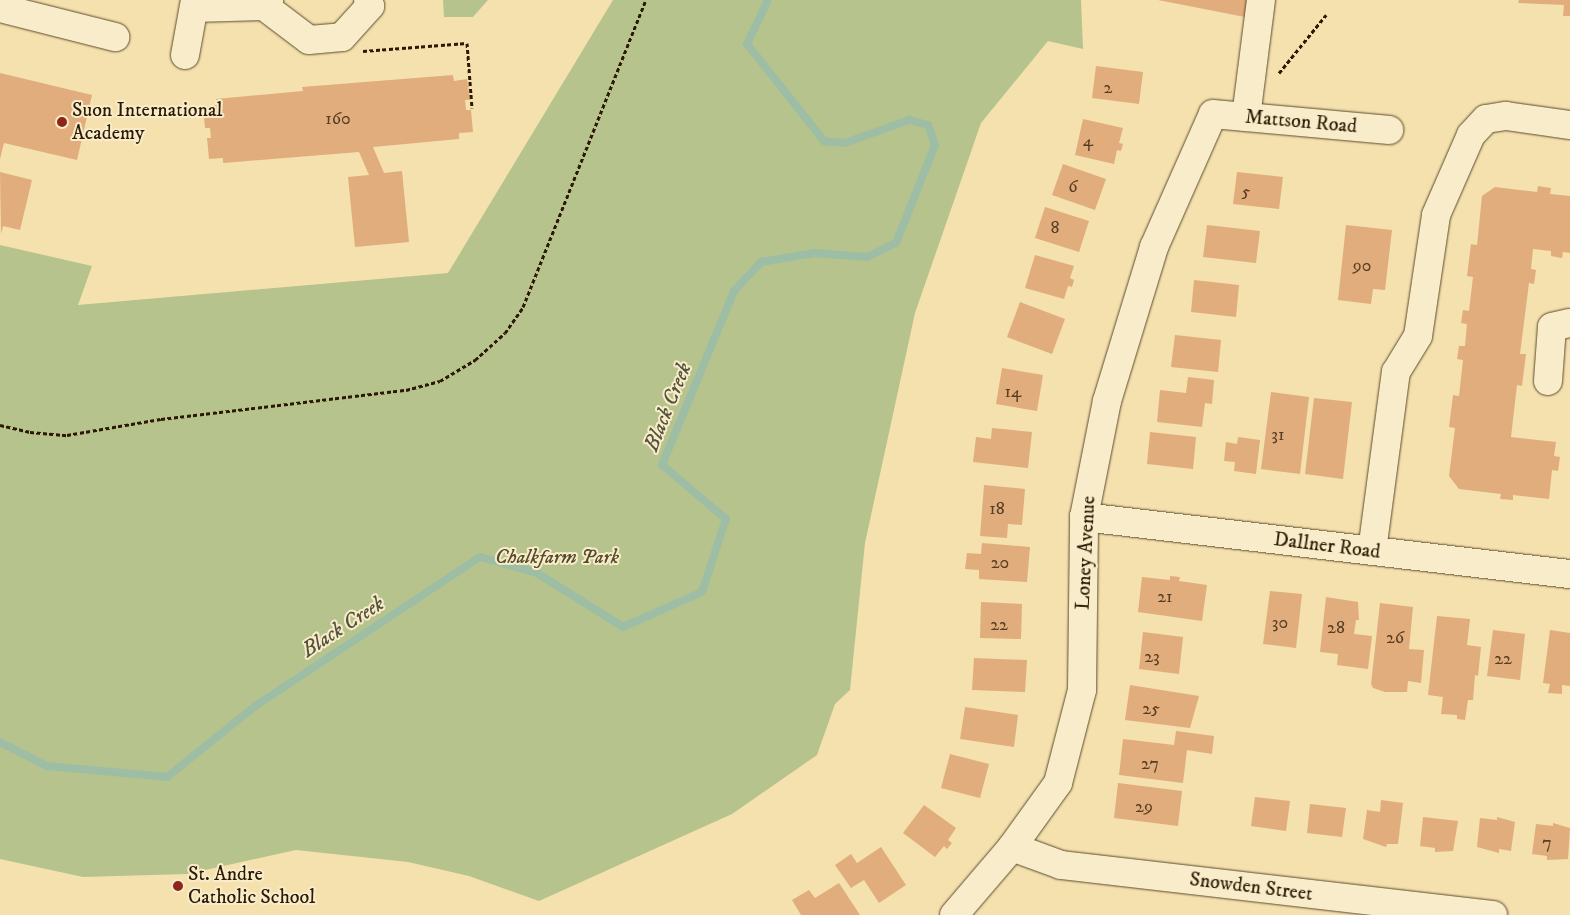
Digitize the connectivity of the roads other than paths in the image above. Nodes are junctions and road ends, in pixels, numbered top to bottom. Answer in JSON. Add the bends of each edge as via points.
{"nodes":[{"id":1,"x":368,"y":0,"type":"edge"},
{"id":2,"x":1261,"y":0,"type":"edge"},
{"id":3,"x":266,"y":3,"type":"edge"},
{"id":4,"x":195,"y":4,"type":"edge"},
{"id":5,"x":0,"y":8,"type":"edge"},
{"id":6,"x":115,"y":36,"type":"dead end"},
{"id":7,"x":185,"y":55,"type":"dead end"},
{"id":8,"x":1213,"y":114,"type":"joint"},
{"id":9,"x":1246,"y":117,"type":"junction"},
{"id":10,"x":1570,"y":125,"type":"edge"},
{"id":11,"x":1389,"y":130,"type":"dead end"},
{"id":12,"x":1570,"y":324,"type":"edge"},
{"id":13,"x":1548,"y":381,"type":"dead end"},
{"id":14,"x":1084,"y":517,"type":"junction"},
{"id":15,"x":1372,"y":551,"type":"junction"},
{"id":16,"x":1570,"y":574,"type":"edge"},
{"id":17,"x":1012,"y":847,"type":"junction"},
{"id":18,"x":954,"y":915,"type":"edge"},
{"id":19,"x":1493,"y":915,"type":"edge"}],
"edges":[{"from":1,"to":3,"type":"street","via":[[370,6],[342,37],[309,40]]},
{"from":2,"to":9,"type":"street"},
{"from":3,"to":4,"type":"street"},
{"from":4,"to":7,"type":"street"},
{"from":5,"to":6,"type":"street"},
{"from":8,"to":9,"type":"street","name":"Mattson Road"},
{"from":8,"to":14,"type":"street","name":"Loney Avenue","via":[[1154,247],[1107,401]]},
{"from":9,"to":11,"type":"street","name":"Mattson Road"},
{"from":10,"to":15,"type":"street","via":[[1506,116],[1486,119],[1471,135],[1436,215],[1418,336],[1396,372]]},
{"from":12,"to":13,"type":"street","via":[[1552,327]]},
{"from":14,"to":15,"type":"street","name":"Dallner Road"},
{"from":14,"to":17,"type":"street","name":"Loney Avenue","via":[[1082,690],[1058,783]]},
{"from":15,"to":16,"type":"street","name":"Dallner Road"},
{"from":17,"to":18,"type":"street","name":"Loney Avenue"},
{"from":17,"to":19,"type":"street","name":"Snowden Street","via":[[1061,865]]}]}
